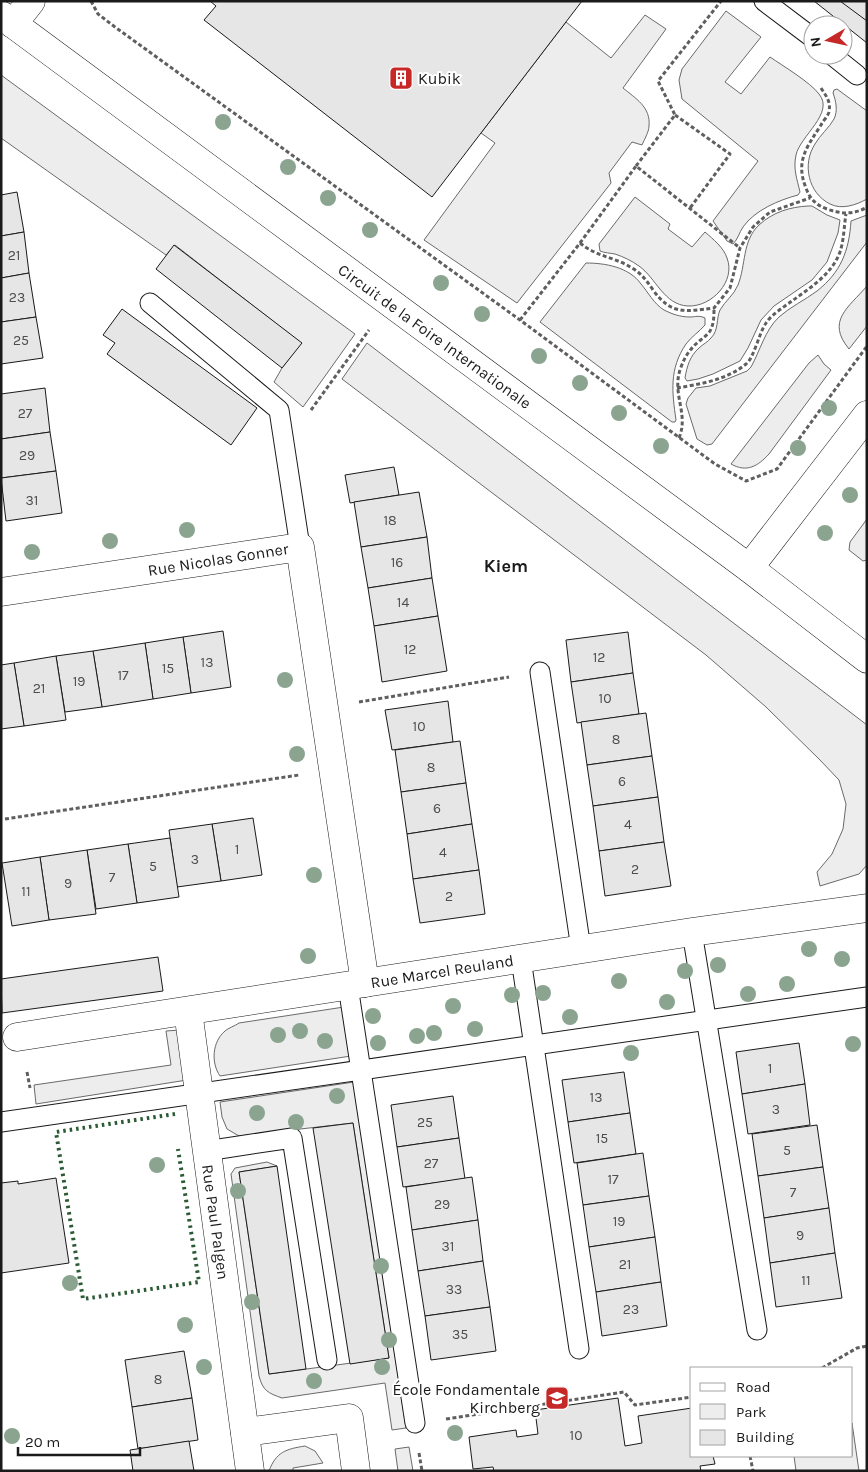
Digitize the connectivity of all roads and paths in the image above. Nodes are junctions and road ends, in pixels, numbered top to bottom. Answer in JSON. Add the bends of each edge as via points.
{"nodes":[{"id":1,"x":32,"y":1,"type":"edge"},
{"id":2,"x":91,"y":1,"type":"edge"},
{"id":3,"x":721,"y":1,"type":"edge"},
{"id":4,"x":764,"y":1,"type":"edge"},
{"id":5,"x":7,"y":20,"type":"edge"},
{"id":6,"x":803,"y":30,"type":"edge"},
{"id":7,"x":832,"y":65,"type":"edge"},
{"id":8,"x":845,"y":65,"type":"edge"},
{"id":9,"x":857,"y":75,"type":"dead end"},
{"id":10,"x":675,"y":115,"type":"junction"},
{"id":11,"x":636,"y":166,"type":"junction"},
{"id":12,"x":810,"y":198,"type":"junction"},
{"id":13,"x":867,"y":207,"type":"edge"},
{"id":14,"x":690,"y":208,"type":"junction"},
{"id":15,"x":846,"y":214,"type":"junction"},
{"id":16,"x":580,"y":243,"type":"junction"},
{"id":17,"x":740,"y":248,"type":"junction"},
{"id":18,"x":150,"y":304,"type":"dead end"},
{"id":19,"x":714,"y":308,"type":"junction"},
{"id":20,"x":520,"y":320,"type":"junction"},
{"id":21,"x":369,"y":330,"type":"dead end"},
{"id":22,"x":867,"y":346,"type":"edge"},
{"id":23,"x":677,"y":388,"type":"junction"},
{"id":24,"x":867,"y":415,"type":"edge"},
{"id":25,"x":680,"y":438,"type":"junction"},
{"id":26,"x":285,"y":447,"type":"junction"},
{"id":27,"x":300,"y":547,"type":"junction"},
{"id":28,"x":749,"y":568,"type":"junction"},
{"id":29,"x":1,"y":592,"type":"edge"},
{"id":30,"x":867,"y":659,"type":"edge"},
{"id":31,"x":540,"y":672,"type":"joint"},
{"id":32,"x":324,"y":708,"type":"junction"},
{"id":33,"x":333,"y":770,"type":"junction"},
{"id":34,"x":5,"y":819,"type":"dead end"},
{"id":35,"x":867,"y":908,"type":"edge"},
{"id":36,"x":692,"y":932,"type":"junction"},
{"id":37,"x":581,"y":949,"type":"junction"},
{"id":38,"x":521,"y":958,"type":"junction"},
{"id":39,"x":356,"y":984,"type":"junction"},
{"id":40,"x":867,"y":997,"type":"edge"},
{"id":41,"x":188,"y":1011,"type":"junction"},
{"id":42,"x":706,"y":1020,"type":"junction"},
{"id":43,"x":17,"y":1038,"type":"dead end"},
{"id":44,"x":534,"y":1045,"type":"junction"},
{"id":45,"x":361,"y":1070,"type":"junction"},
{"id":46,"x":199,"y":1094,"type":"junction"},
{"id":47,"x":1,"y":1122,"type":"edge"},
{"id":48,"x":206,"y":1152,"type":"junction"},
{"id":49,"x":757,"y":1330,"type":"dead end"},
{"id":50,"x":867,"y":1346,"type":"edge"},
{"id":51,"x":579,"y":1349,"type":"dead end"},
{"id":52,"x":327,"y":1360,"type":"dead end"},
{"id":53,"x":824,"y":1367,"type":"edge"},
{"id":54,"x":690,"y":1397,"type":"edge"},
{"id":55,"x":416,"y":1423,"type":"joint"},
{"id":56,"x":245,"y":1432,"type":"junction"},
{"id":57,"x":750,"y":1457,"type":"edge"},
{"id":58,"x":250,"y":1471,"type":"edge"},
{"id":59,"x":356,"y":1471,"type":"edge"},
{"id":60,"x":752,"y":1471,"type":"edge"}],
"edges":[{"from":1,"to":5,"type":"street"},
{"from":2,"to":20,"type":"path","via":[[98,14],[115,27]]},
{"from":3,"to":10,"type":"path","via":[[658,81]]},
{"from":4,"to":6,"type":"lane"},
{"from":5,"to":28,"type":"street","name":"Circuit de la Foire Internationale"},
{"from":7,"to":12,"type":"path","via":[[820,87],[829,100],[828,113],[804,152],[801,168]]},
{"from":8,"to":9,"type":"lane"},
{"from":10,"to":11,"type":"path"},
{"from":10,"to":14,"type":"path","via":[[730,154]]},
{"from":11,"to":14,"type":"path"},
{"from":11,"to":16,"type":"path"},
{"from":12,"to":15,"type":"path","via":[[825,208]]},
{"from":12,"to":17,"type":"path","via":[[770,212],[753,227]]},
{"from":13,"to":15,"type":"path"},
{"from":14,"to":17,"type":"path"},
{"from":15,"to":23,"type":"path","via":[[840,252],[831,266],[821,279],[766,322],[748,363],[721,377]]},
{"from":16,"to":19,"type":"path","via":[[588,250],[632,268],[671,308],[684,311]]},
{"from":16,"to":20,"type":"path"},
{"from":17,"to":19,"type":"path","via":[[730,288]]},
{"from":18,"to":26,"type":"lane","via":[[279,410]]},
{"from":19,"to":23,"type":"path","via":[[710,330],[685,357]]},
{"from":20,"to":25,"type":"path"},
{"from":21,"to":26,"type":"path"},
{"from":22,"to":25,"type":"path","via":[[777,469],[746,481],[715,464]]},
{"from":23,"to":25,"type":"path","via":[[684,420]]},
{"from":24,"to":28,"type":"street"},
{"from":26,"to":27,"type":"lane"},
{"from":27,"to":29,"type":"street","name":"Rue Nicolas Gonner"},
{"from":27,"to":32,"type":"street","name":"Rue Nicolas Gonner"},
{"from":28,"to":30,"type":"street","name":"Circuit de la Foire Internationale"},
{"from":31,"to":32,"type":"path"},
{"from":31,"to":37,"type":"lane"},
{"from":32,"to":33,"type":"street","name":"Rue Nicolas Gonner"},
{"from":33,"to":34,"type":"path"},
{"from":33,"to":39,"type":"street","name":"Rue Nicolas Gonner"},
{"from":35,"to":36,"type":"street","name":"Rue Marcel Reuland"},
{"from":36,"to":37,"type":"street","name":"Rue Marcel Reuland"},
{"from":36,"to":42,"type":"lane"},
{"from":37,"to":38,"type":"street","name":"Rue Marcel Reuland"},
{"from":38,"to":39,"type":"street","name":"Rue Marcel Reuland"},
{"from":38,"to":44,"type":"lane"},
{"from":39,"to":41,"type":"street","name":"Rue Marcel Reuland"},
{"from":39,"to":45,"type":"lane"},
{"from":40,"to":42,"type":"lane"},
{"from":41,"to":43,"type":"street","name":"Rue Marcel Reuland"},
{"from":41,"to":46,"type":"street","name":"Rue Paul Palgen"},
{"from":42,"to":44,"type":"lane"},
{"from":42,"to":49,"type":"lane"},
{"from":44,"to":45,"type":"lane"},
{"from":44,"to":51,"type":"lane"},
{"from":45,"to":46,"type":"lane"},
{"from":45,"to":55,"type":"lane"},
{"from":46,"to":47,"type":"lane"},
{"from":46,"to":48,"type":"street","name":"Rue Paul Palgen"},
{"from":48,"to":52,"type":"lane","via":[[292,1138]]},
{"from":48,"to":56,"type":"street","name":"Rue Paul Palgen"},
{"from":50,"to":53,"type":"path","via":[[857,1348]]},
{"from":54,"to":55,"type":"path","via":[[635,1405],[624,1392]]},
{"from":56,"to":58,"type":"street","name":"Rue Paul Palgen"},
{"from":56,"to":59,"type":"street","via":[[348,1418]]},
{"from":57,"to":60,"type":"path"}]}
